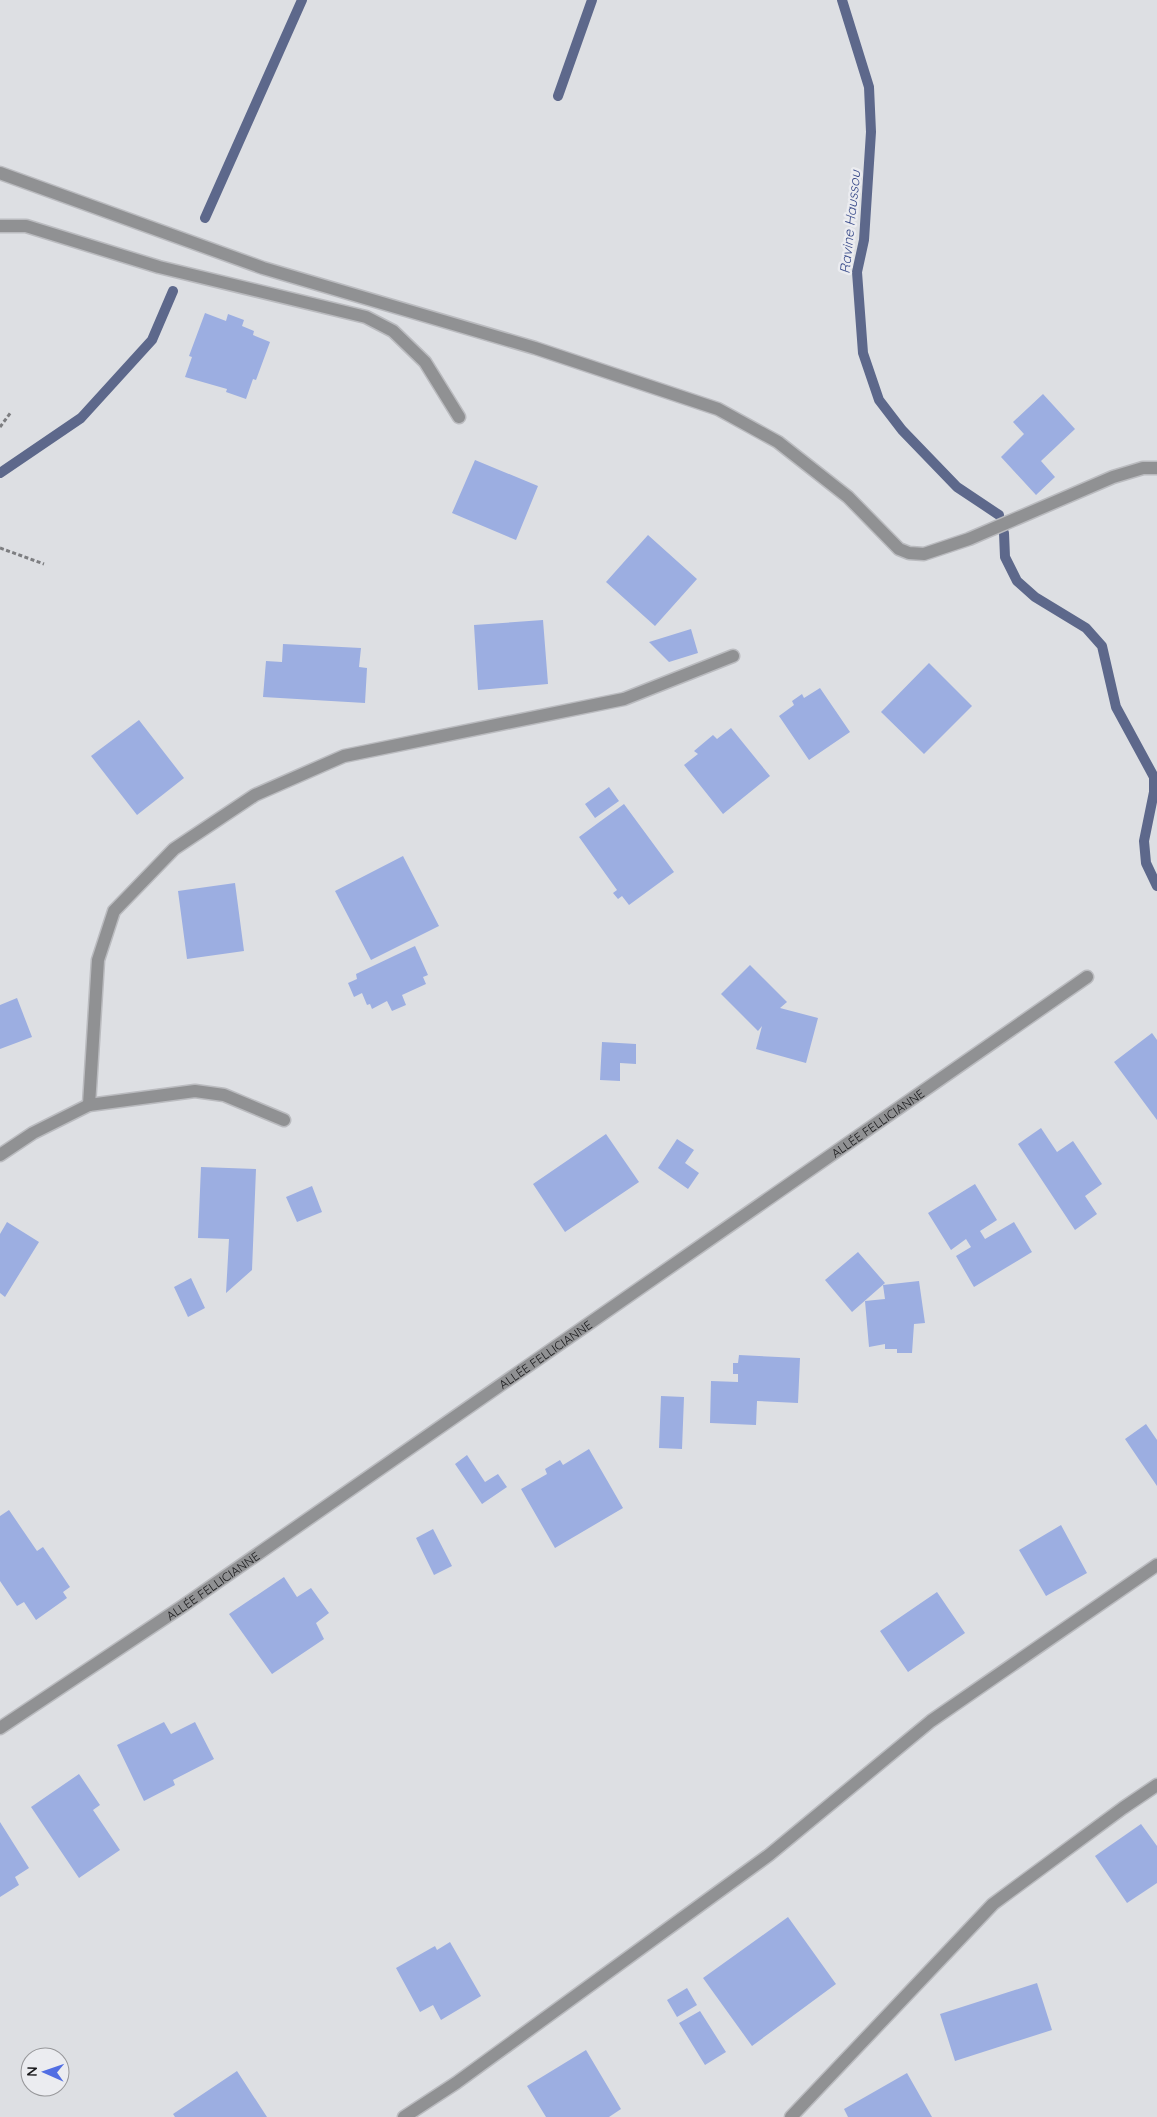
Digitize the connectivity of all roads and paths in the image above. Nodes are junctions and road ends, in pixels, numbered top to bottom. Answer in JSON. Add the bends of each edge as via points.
{"nodes":[{"id":1,"x":0,"y":173,"type":"edge"},
{"id":2,"x":0,"y":226,"type":"edge"},
{"id":3,"x":11,"y":412,"type":"dead end"},
{"id":4,"x":458,"y":417,"type":"dead end"},
{"id":5,"x":0,"y":427,"type":"edge"},
{"id":6,"x":1157,"y":468,"type":"edge"},
{"id":7,"x":0,"y":548,"type":"edge"},
{"id":8,"x":44,"y":564,"type":"dead end"},
{"id":9,"x":733,"y":656,"type":"dead end"},
{"id":10,"x":1087,"y":977,"type":"dead end"},
{"id":11,"x":90,"y":1105,"type":"junction"},
{"id":12,"x":284,"y":1120,"type":"dead end"},
{"id":13,"x":0,"y":1155,"type":"edge"},
{"id":14,"x":1157,"y":1565,"type":"edge"},
{"id":15,"x":16,"y":1716,"type":"junction"},
{"id":16,"x":0,"y":1718,"type":"edge"},
{"id":17,"x":0,"y":1728,"type":"edge"},
{"id":18,"x":1157,"y":1786,"type":"edge"},
{"id":19,"x":404,"y":2117,"type":"edge"},
{"id":20,"x":791,"y":2117,"type":"edge"}],
"edges":[{"from":1,"to":6,"type":"street","via":[[263,268],[535,348],[718,409],[778,442],[848,497],[899,549],[909,553],[924,554],[969,540],[1113,477],[1143,468]]},
{"from":2,"to":4,"type":"street","via":[[26,226],[158,267],[366,317],[394,331],[425,362]]},
{"from":3,"to":5,"type":"path"},
{"from":7,"to":8,"type":"path"},
{"from":9,"to":11,"type":"street","via":[[624,699],[344,756],[255,795],[174,849],[114,910],[98,960]]},
{"from":10,"to":15,"type":"street","name":"ALLÉE FELLICIANNE","via":[[183,1606]]},
{"from":11,"to":12,"type":"street","via":[[195,1091],[224,1095]]},
{"from":11,"to":13,"type":"street","via":[[33,1133]]},
{"from":14,"to":19,"type":"street","via":[[931,1721],[769,1855],[456,2083]]},
{"from":15,"to":16,"type":"street"},
{"from":15,"to":17,"type":"street","name":"ALLÉE FELLICIANNE"},
{"from":18,"to":20,"type":"street","via":[[1122,1808],[993,1904]]}]}
